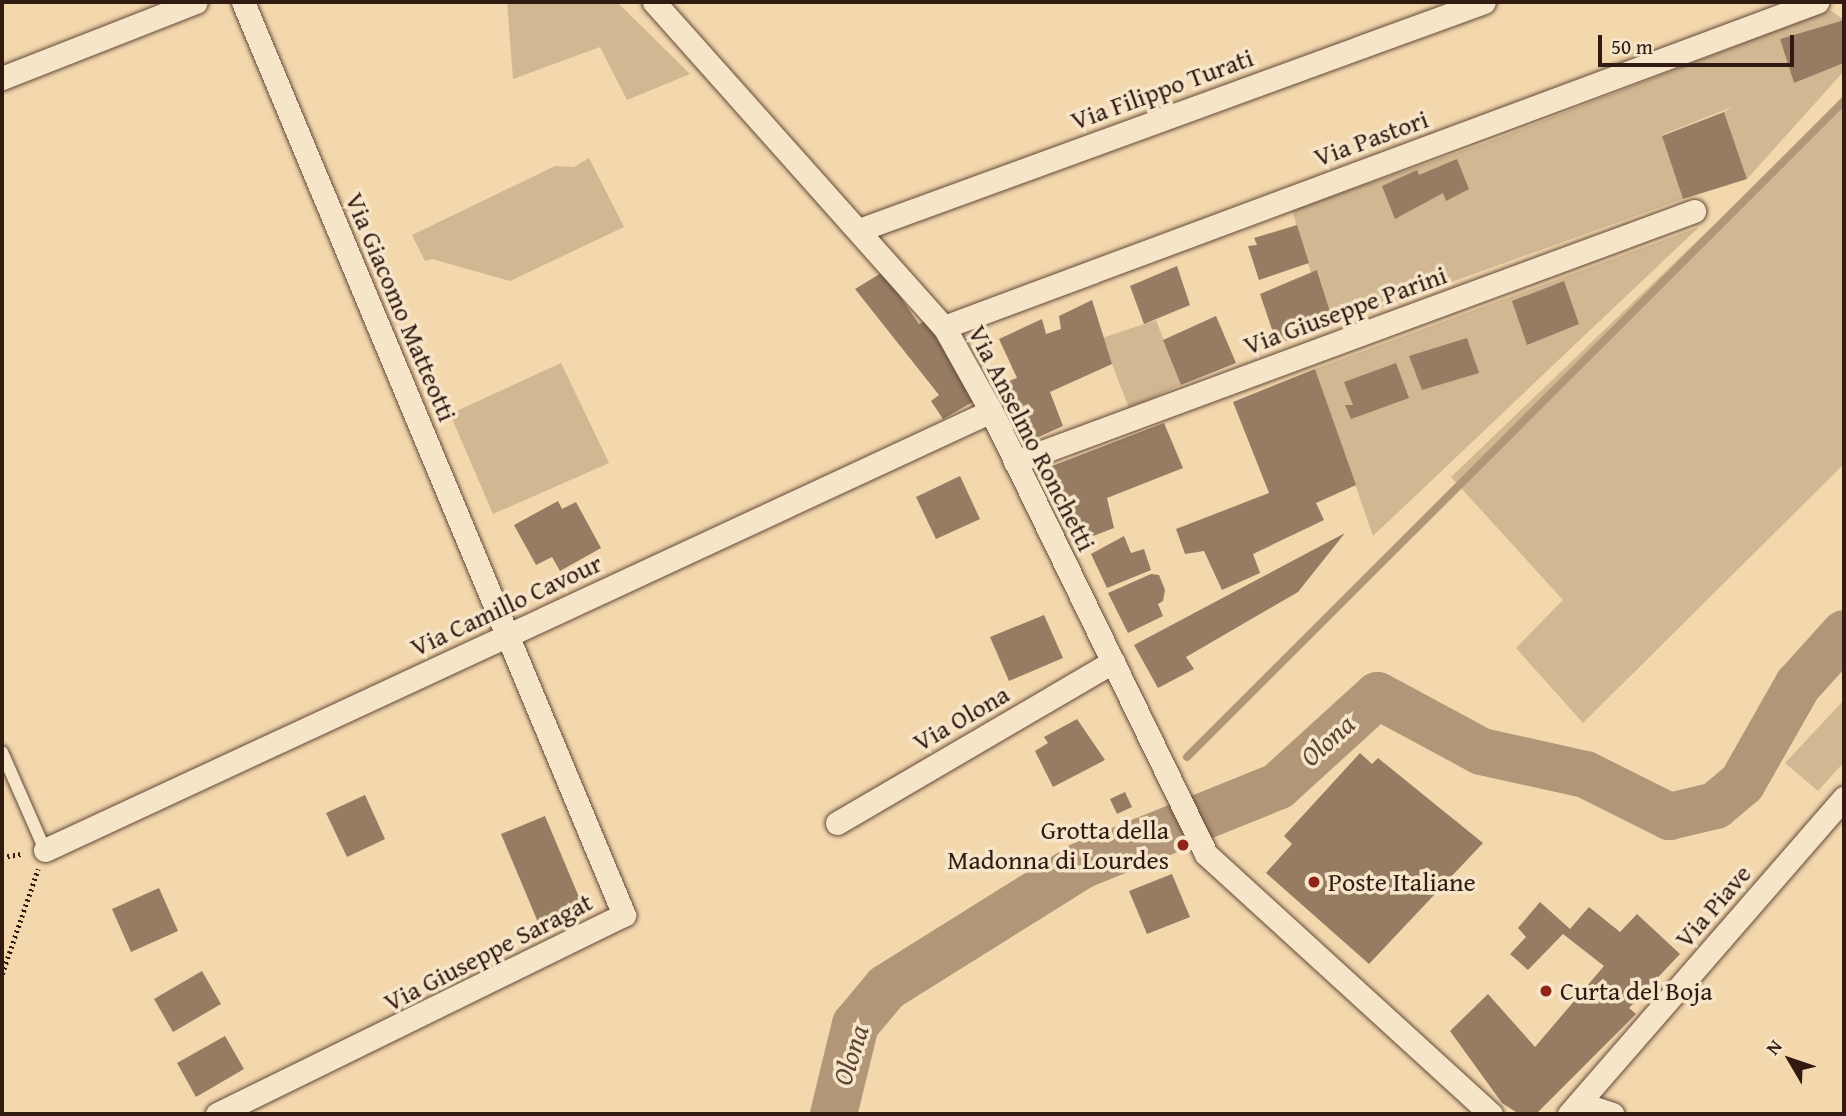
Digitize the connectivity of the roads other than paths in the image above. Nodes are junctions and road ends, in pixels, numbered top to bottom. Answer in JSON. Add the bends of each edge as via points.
{"nodes":[{"id":1,"x":196,"y":2,"type":"edge"},
{"id":2,"x":243,"y":2,"type":"edge"},
{"id":3,"x":654,"y":2,"type":"edge"},
{"id":4,"x":1484,"y":2,"type":"edge"},
{"id":5,"x":1817,"y":2,"type":"edge"},
{"id":6,"x":2,"y":78,"type":"edge"},
{"id":7,"x":1694,"y":211,"type":"dead end"},
{"id":8,"x":859,"y":230,"type":"junction"},
{"id":9,"x":944,"y":327,"type":"junction"},
{"id":10,"x":991,"y":411,"type":"junction"},
{"id":11,"x":1015,"y":462,"type":"junction"},
{"id":12,"x":510,"y":634,"type":"junction"},
{"id":13,"x":1113,"y":662,"type":"junction"},
{"id":14,"x":2,"y":752,"type":"edge"},
{"id":15,"x":1844,"y":798,"type":"edge"},
{"id":16,"x":837,"y":823,"type":"dead end"},
{"id":17,"x":45,"y":850,"type":"joint"},
{"id":18,"x":1574,"y":1109,"type":"edge"},
{"id":19,"x":217,"y":1114,"type":"edge"},
{"id":20,"x":1492,"y":1114,"type":"edge"},
{"id":21,"x":1612,"y":1114,"type":"edge"}],
"edges":[{"from":1,"to":6,"type":"street"},
{"from":2,"to":12,"type":"street","name":"Via Giacomo Matteotti"},
{"from":3,"to":8,"type":"street","name":"Via Anselmo Ronchetti"},
{"from":4,"to":8,"type":"street","name":"Via Filippo Turati"},
{"from":5,"to":9,"type":"street","name":"Via Pastori"},
{"from":7,"to":11,"type":"street","name":"Via Giuseppe Parini"},
{"from":8,"to":9,"type":"street","name":"Via Anselmo Ronchetti"},
{"from":9,"to":10,"type":"street","name":"Via Anselmo Ronchetti"},
{"from":10,"to":11,"type":"street","name":"Via Anselmo Ronchetti"},
{"from":10,"to":12,"type":"street","name":"Via Camillo Cavour"},
{"from":11,"to":13,"type":"street","name":"Via Anselmo Ronchetti"},
{"from":12,"to":17,"type":"street","name":"Via Camillo Cavour"},
{"from":12,"to":19,"type":"street","name":"Via Giuseppe Saragat","via":[[517,664],[624,915]]},
{"from":13,"to":16,"type":"street","name":"Via Olona"},
{"from":13,"to":20,"type":"street","name":"Via Anselmo Ronchetti","via":[[1206,854]]},
{"from":14,"to":17,"type":"lane"},
{"from":15,"to":18,"type":"street","name":"Via Piave"},
{"from":18,"to":21,"type":"street"}]}
